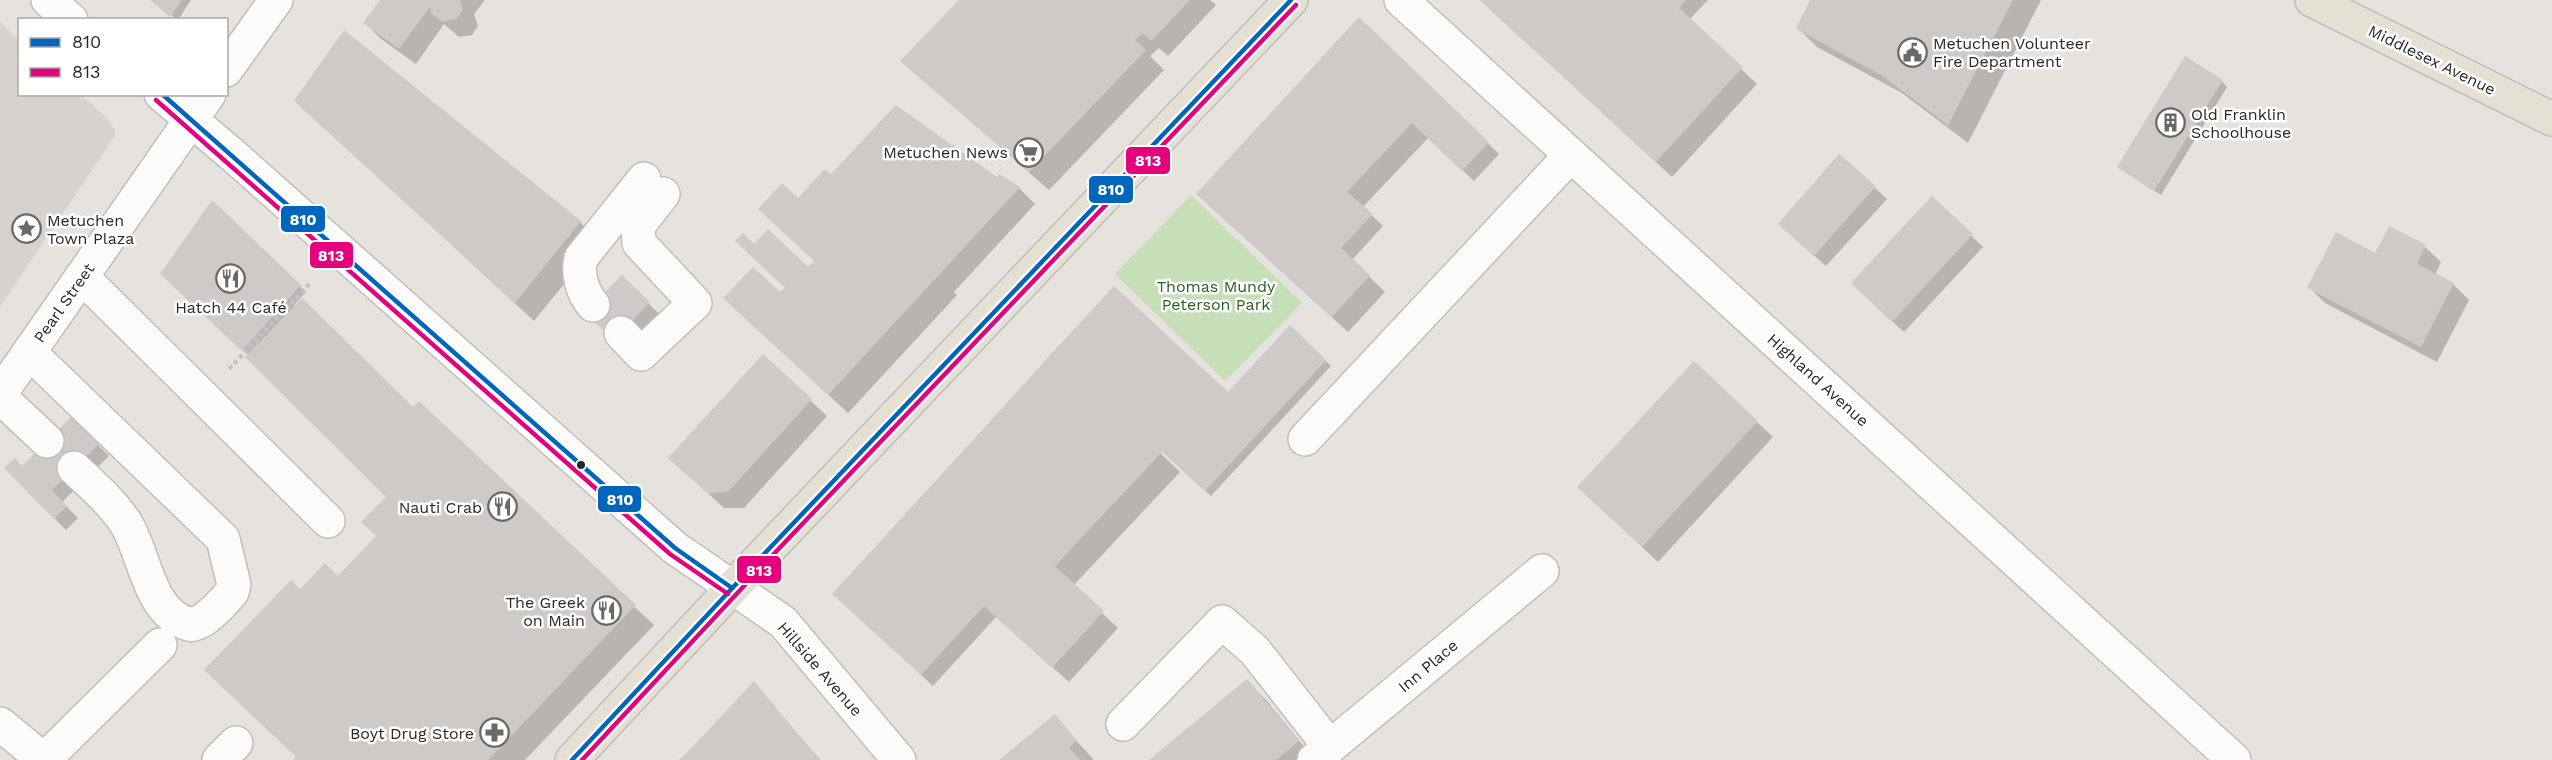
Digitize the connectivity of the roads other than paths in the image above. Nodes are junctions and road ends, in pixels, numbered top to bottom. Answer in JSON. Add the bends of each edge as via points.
{"nodes":[{"id":1,"x":48,"y":0,"type":"edge"},
{"id":2,"x":276,"y":0,"type":"edge"},
{"id":3,"x":1291,"y":0,"type":"edge"},
{"id":4,"x":1401,"y":0,"type":"edge"},
{"id":5,"x":2312,"y":0,"type":"edge"},
{"id":6,"x":69,"y":18,"type":"edge"},
{"id":7,"x":228,"y":67,"type":"edge"},
{"id":8,"x":167,"y":96,"type":"edge"},
{"id":9,"x":200,"y":107,"type":"edge"},
{"id":10,"x":2552,"y":119,"type":"edge"},
{"id":11,"x":1571,"y":155,"type":"junction"},
{"id":12,"x":82,"y":277,"type":"junction"},
{"id":13,"x":593,"y":305,"type":"dead end"},
{"id":14,"x":621,"y":333,"type":"dead end"},
{"id":15,"x":29,"y":352,"type":"junction"},
{"id":16,"x":0,"y":395,"type":"edge"},
{"id":17,"x":1305,"y":439,"type":"dead end"},
{"id":18,"x":46,"y":441,"type":"dead end"},
{"id":19,"x":74,"y":468,"type":"dead end"},
{"id":20,"x":328,"y":520,"type":"dead end"},
{"id":21,"x":1542,"y":571,"type":"dead end"},
{"id":22,"x":732,"y":588,"type":"junction"},
{"id":23,"x":160,"y":645,"type":"dead end"},
{"id":24,"x":0,"y":724,"type":"edge"},
{"id":25,"x":1123,"y":724,"type":"dead end"},
{"id":26,"x":1322,"y":753,"type":"edge"},
{"id":27,"x":44,"y":760,"type":"edge"},
{"id":28,"x":572,"y":760,"type":"edge"},
{"id":29,"x":899,"y":760,"type":"edge"},
{"id":30,"x":2234,"y":760,"type":"edge"}],
"edges":[{"from":1,"to":6,"type":"street"},
{"from":2,"to":7,"type":"street"},
{"from":3,"to":22,"type":"main road"},
{"from":4,"to":11,"type":"street","name":"Highland Avenue"},
{"from":5,"to":10,"type":"main road","name":"Middlesex Avenue"},
{"from":8,"to":9,"type":"street","name":"Hillside Avenue"},
{"from":9,"to":12,"type":"street","name":"Pearl Street"},
{"from":9,"to":22,"type":"street","name":"Hillside Avenue","via":[[675,548]]},
{"from":11,"to":17,"type":"street"},
{"from":11,"to":30,"type":"street","name":"Highland Avenue"},
{"from":12,"to":15,"type":"street","name":"Pearl Street"},
{"from":12,"to":20,"type":"street"},
{"from":13,"to":14,"type":"street","via":[[582,285],[581,258],[653,186],[638,226],[639,243],[695,303],[641,354]]},
{"from":15,"to":16,"type":"street","name":"Pearl Street"},
{"from":15,"to":19,"type":"street","via":[[223,539],[234,585],[232,592],[200,623],[190,625],[175,616],[159,601],[126,524],[111,503]]},
{"from":16,"to":18,"type":"street"},
{"from":21,"to":26,"type":"street","name":"Inn Place"},
{"from":22,"to":28,"type":"main road"},
{"from":22,"to":29,"type":"street","name":"Hillside Avenue","via":[[783,622]]},
{"from":23,"to":27,"type":"street"},
{"from":24,"to":27,"type":"street"},
{"from":25,"to":26,"type":"street","via":[[1222,622],[1255,651]]}]}
